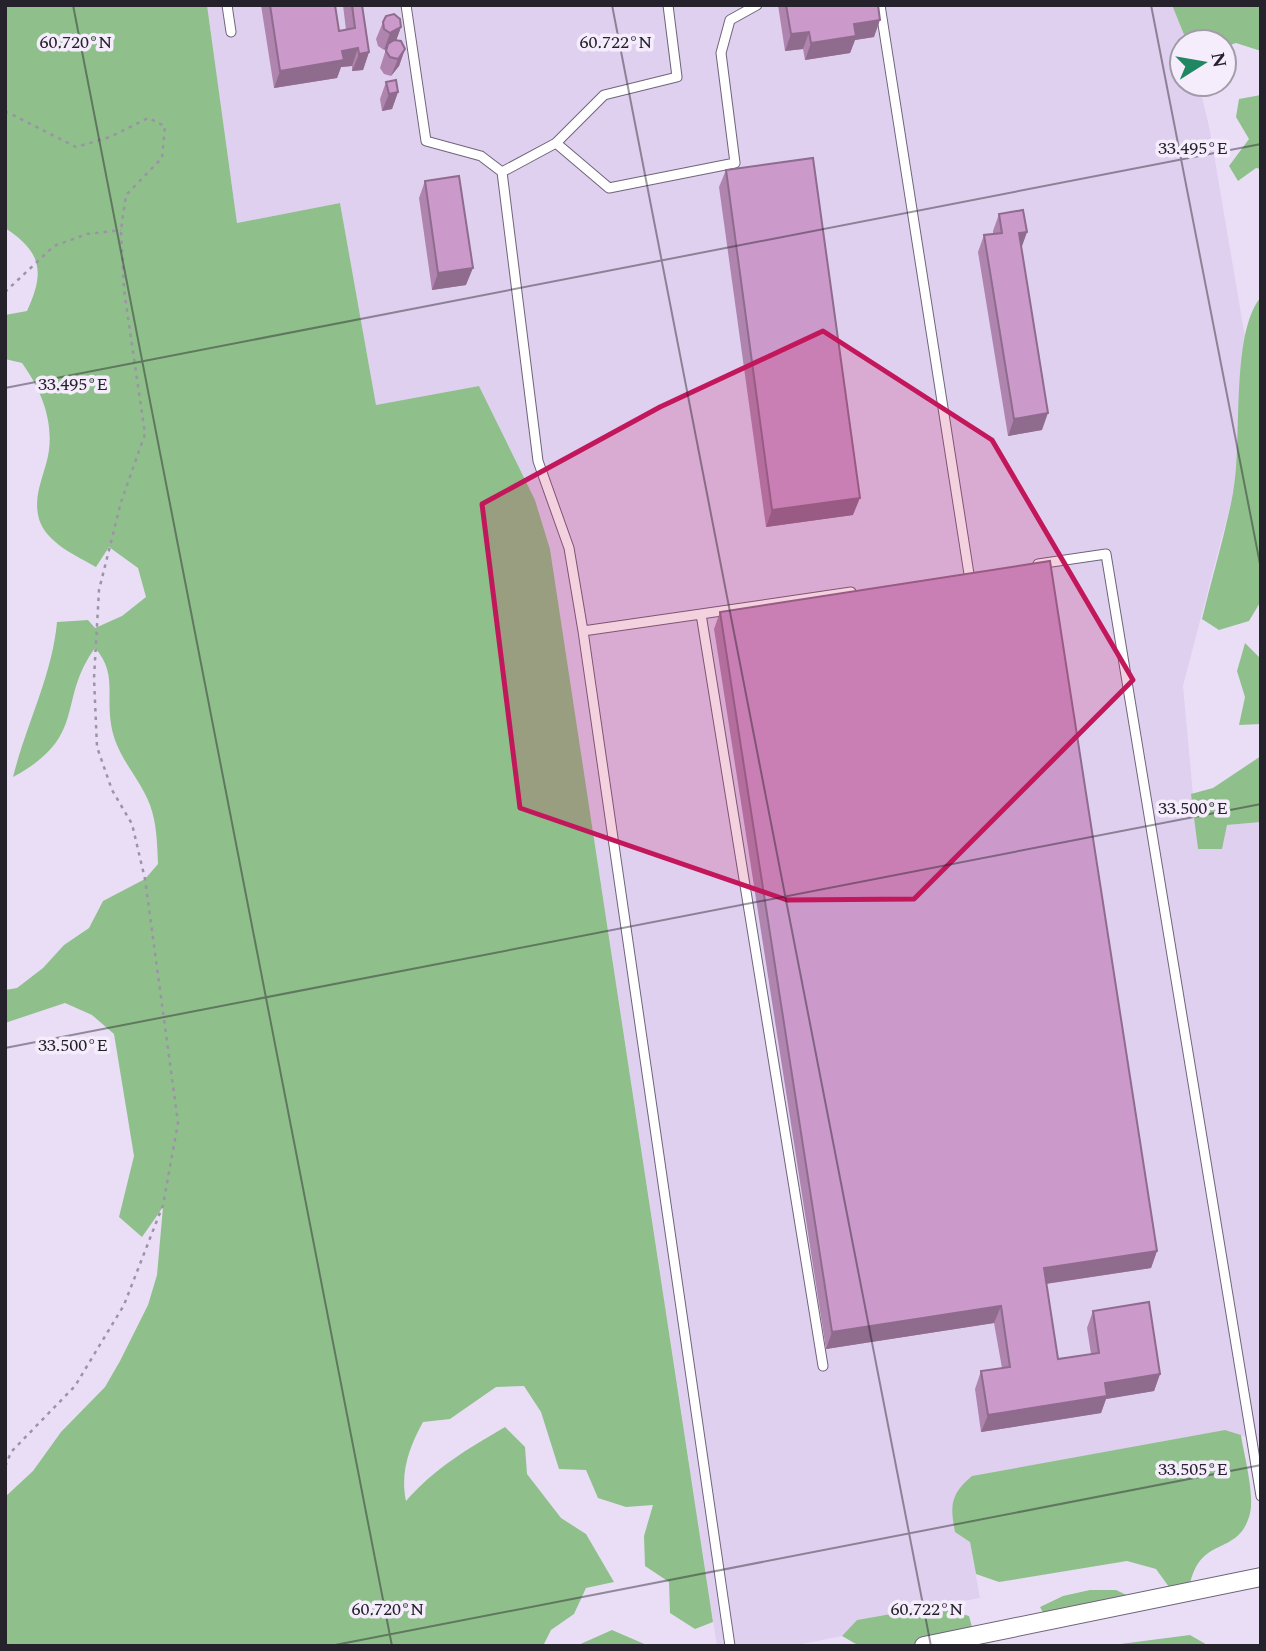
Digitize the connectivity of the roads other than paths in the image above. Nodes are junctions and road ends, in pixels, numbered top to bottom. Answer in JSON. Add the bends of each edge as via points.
{"nodes":[{"id":1,"x":227,"y":5,"type":"edge"},
{"id":2,"x":406,"y":5,"type":"edge"},
{"id":3,"x":668,"y":5,"type":"edge"},
{"id":4,"x":757,"y":5,"type":"edge"},
{"id":5,"x":880,"y":5,"type":"edge"},
{"id":6,"x":230,"y":32,"type":"dead end"},
{"id":7,"x":556,"y":142,"type":"junction"},
{"id":8,"x":502,"y":172,"type":"junction"},
{"id":9,"x":1024,"y":566,"type":"edge"},
{"id":10,"x":982,"y":572,"type":"edge"},
{"id":11,"x":969,"y":574,"type":"junction"},
{"id":12,"x":955,"y":576,"type":"edge"},
{"id":13,"x":862,"y":590,"type":"edge"},
{"id":14,"x":701,"y":614,"type":"junction"},
{"id":15,"x":583,"y":631,"type":"junction"},
{"id":16,"x":823,"y":1366,"type":"dead end"},
{"id":17,"x":1261,"y":1496,"type":"edge"},
{"id":18,"x":1261,"y":1577,"type":"edge"},
{"id":19,"x":730,"y":1646,"type":"edge"},
{"id":20,"x":924,"y":1646,"type":"edge"}],
"edges":[{"from":1,"to":6,"type":"lane"},
{"from":2,"to":8,"type":"lane","via":[[426,141],[481,156]]},
{"from":3,"to":7,"type":"lane","via":[[677,77],[604,95]]},
{"from":4,"to":7,"type":"lane","via":[[730,20],[721,53],[735,163],[609,188]]},
{"from":5,"to":11,"type":"lane"},
{"from":7,"to":8,"type":"lane"},
{"from":8,"to":15,"type":"lane","via":[[538,461],[569,548]]},
{"from":9,"to":17,"type":"lane","via":[[1106,554]]},
{"from":10,"to":11,"type":"lane"},
{"from":11,"to":12,"type":"lane"},
{"from":13,"to":14,"type":"lane"},
{"from":14,"to":15,"type":"lane"},
{"from":14,"to":16,"type":"lane"},
{"from":15,"to":19,"type":"lane"},
{"from":18,"to":20,"type":"street"}]}
